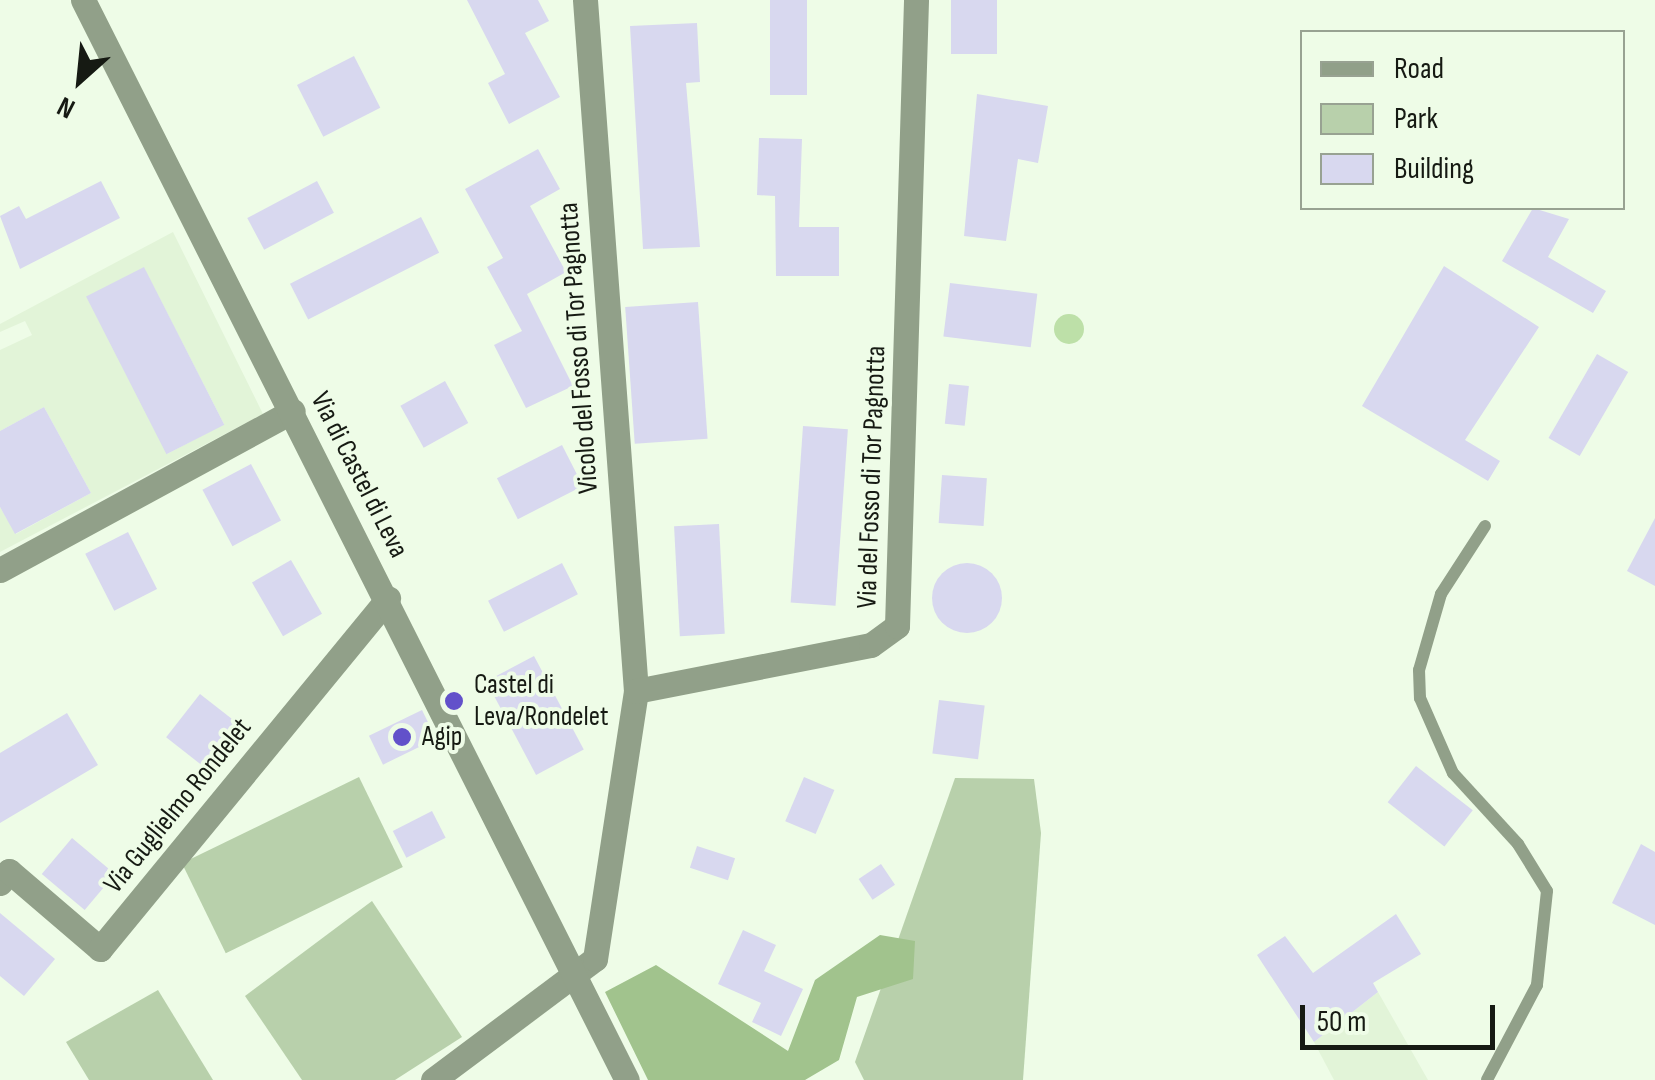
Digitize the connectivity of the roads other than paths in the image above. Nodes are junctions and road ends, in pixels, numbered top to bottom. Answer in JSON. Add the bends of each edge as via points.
{"nodes":[{"id":1,"x":83,"y":0,"type":"edge"},
{"id":2,"x":584,"y":0,"type":"edge"},
{"id":3,"x":916,"y":0,"type":"edge"},
{"id":4,"x":293,"y":410,"type":"junction"},
{"id":5,"x":1485,"y":526,"type":"dead end"},
{"id":6,"x":0,"y":570,"type":"edge"},
{"id":7,"x":388,"y":598,"type":"junction"},
{"id":8,"x":636,"y":691,"type":"junction"},
{"id":9,"x":0,"y":883,"type":"edge"},
{"id":10,"x":578,"y":978,"type":"junction"},
{"id":11,"x":433,"y":1080,"type":"edge"},
{"id":12,"x":627,"y":1080,"type":"edge"},
{"id":13,"x":1488,"y":1080,"type":"edge"}],
"edges":[{"from":1,"to":4,"type":"street","name":"Via di Castel di Leva"},
{"from":2,"to":8,"type":"street","name":"Vicolo del Fosso di Tor Pagnotta"},
{"from":3,"to":8,"type":"street","name":"Via del Fosso di Tor Pagnotta","via":[[897,626],[871,645]]},
{"from":4,"to":6,"type":"street"},
{"from":4,"to":7,"type":"street","name":"Via di Castel di Leva"},
{"from":5,"to":13,"type":"lane","via":[[1441,594],[1419,670],[1420,698],[1452,773],[1518,844],[1547,892],[1537,985]]},
{"from":7,"to":9,"type":"street","name":"Via Guglielmo Rondelet","via":[[100,949],[9,871]]},
{"from":7,"to":10,"type":"street","name":"Via di Castel di Leva"},
{"from":8,"to":10,"type":"street","via":[[605,935]]},
{"from":10,"to":11,"type":"street"},
{"from":10,"to":12,"type":"street","name":"Via di Castel di Leva"}]}
